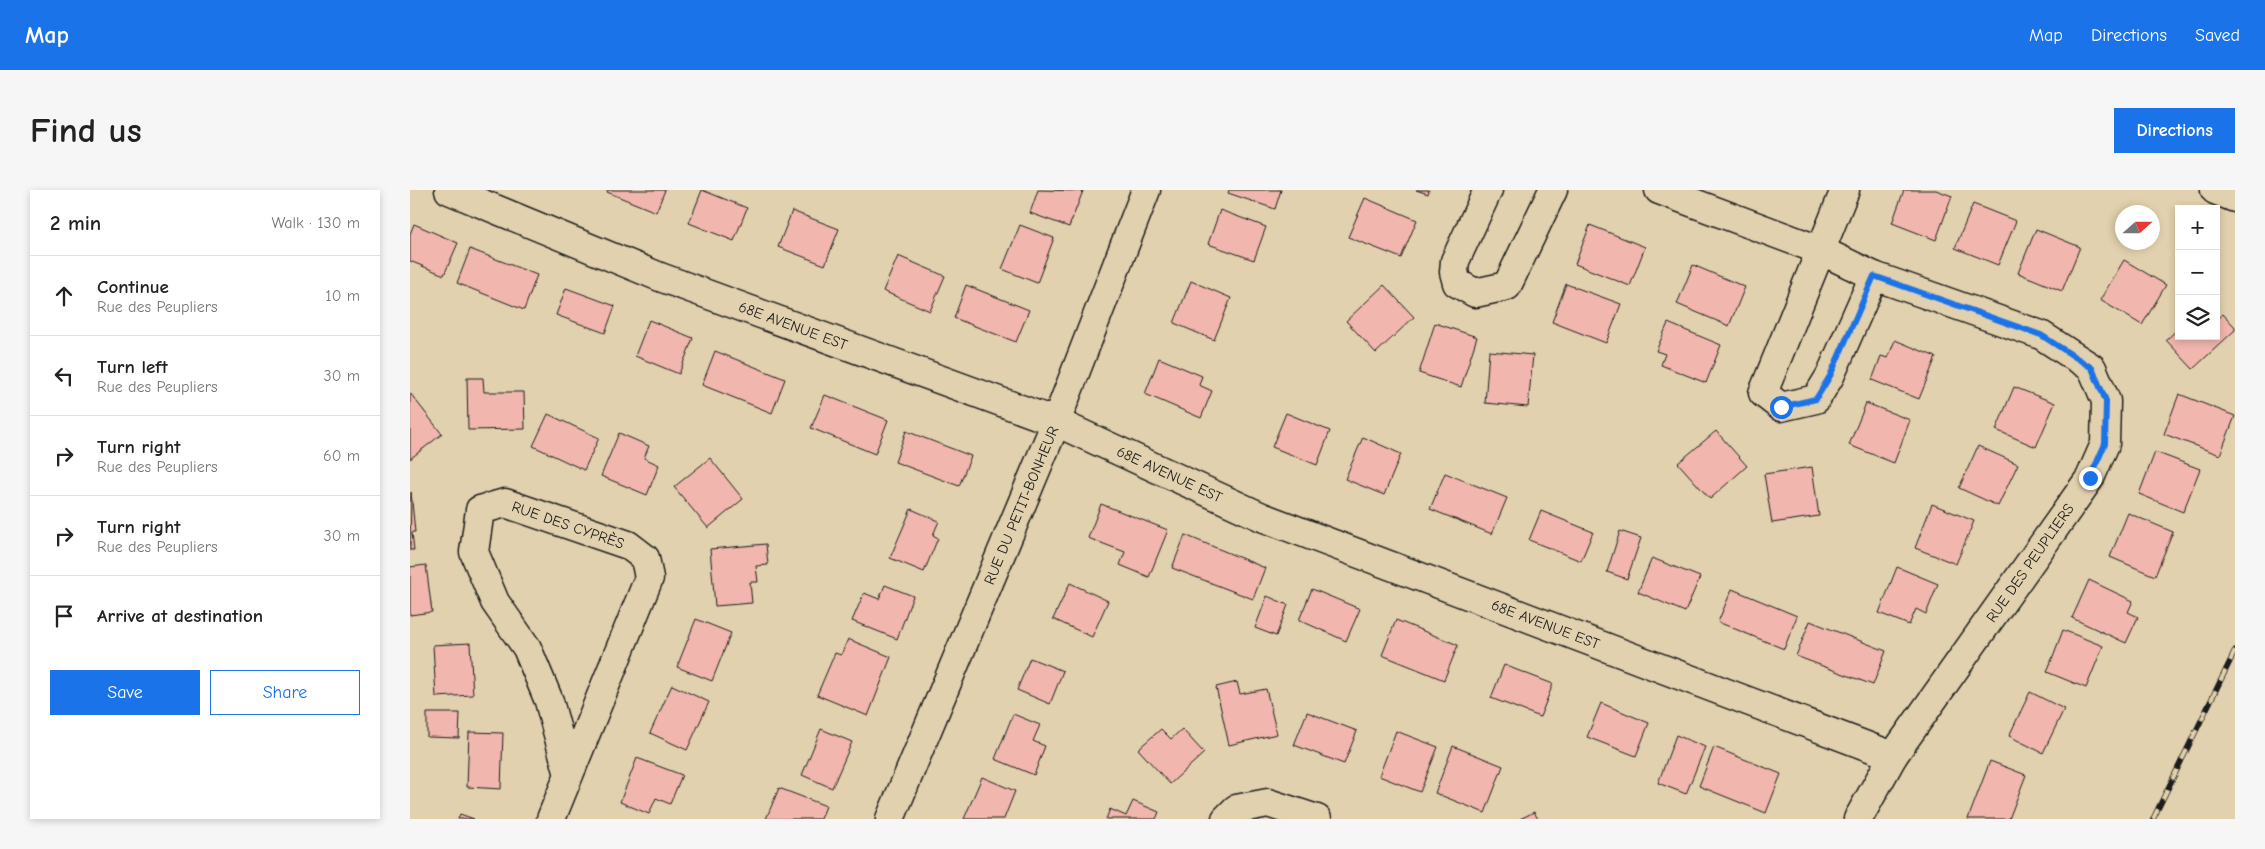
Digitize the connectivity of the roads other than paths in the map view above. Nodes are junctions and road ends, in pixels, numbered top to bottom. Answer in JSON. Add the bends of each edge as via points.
{"nodes":[{"id":1,"x":449,"y":190,"type":"edge"},
{"id":2,"x":1146,"y":190,"type":"edge"},
{"id":3,"x":1488,"y":190,"type":"edge"},
{"id":4,"x":1553,"y":190,"type":"edge"},
{"id":5,"x":1659,"y":190,"type":"edge"},
{"id":6,"x":1845,"y":190,"type":"edge"},
{"id":7,"x":2215,"y":190,"type":"edge"},
{"id":8,"x":2235,"y":198,"type":"edge"},
{"id":9,"x":1822,"y":251,"type":"junction"},
{"id":10,"x":1874,"y":276,"type":"junction"},
{"id":11,"x":1056,"y":422,"type":"junction"},
{"id":12,"x":1893,"y":756,"type":"junction"},
{"id":13,"x":569,"y":775,"type":"junction"},
{"id":14,"x":552,"y":819,"type":"edge"},
{"id":15,"x":890,"y":819,"type":"edge"},
{"id":16,"x":1226,"y":819,"type":"edge"},
{"id":17,"x":1317,"y":819,"type":"edge"},
{"id":18,"x":1858,"y":819,"type":"edge"}],
"edges":[{"from":1,"to":11,"type":"street","name":"68E AVENUE EST","via":[[660,277]]},
{"from":2,"to":11,"type":"street","name":"RUE DU PETIT-BONHEUR"},
{"from":3,"to":4,"type":"street","via":[[1454,266],[1457,283],[1475,293],[1507,286]]},
{"from":5,"to":9,"type":"street","name":"RUE DES PEUPLIERS"},
{"from":6,"to":9,"type":"street"},
{"from":7,"to":8,"type":"street"},
{"from":9,"to":10,"type":"street","name":"RUE DES PEUPLIERS"},
{"from":9,"to":10,"type":"street","via":[[1763,393],[1781,407],[1816,399],[1830,376]]},
{"from":10,"to":12,"type":"street","name":"RUE DES PEUPLIERS","via":[[2041,335],[2092,368],[2106,401],[2105,444],[2090,478]]},
{"from":11,"to":12,"type":"street","name":"68E AVENUE EST","via":[[1270,521]]},
{"from":11,"to":15,"type":"street","name":"RUE DU PETIT-BONHEUR"},
{"from":12,"to":18,"type":"street","name":"RUE DES PEUPLIERS"},
{"from":13,"to":13,"type":"street","name":"RUE DES CYPRÈS","via":[[549,701],[527,648],[496,602],[474,552],[480,510],[505,503],[628,545],[645,558],[649,578]]},
{"from":13,"to":14,"type":"street","name":"RUE DES CYPRÈS"},
{"from":16,"to":17,"type":"street","via":[[1236,809],[1268,803]]}]}
